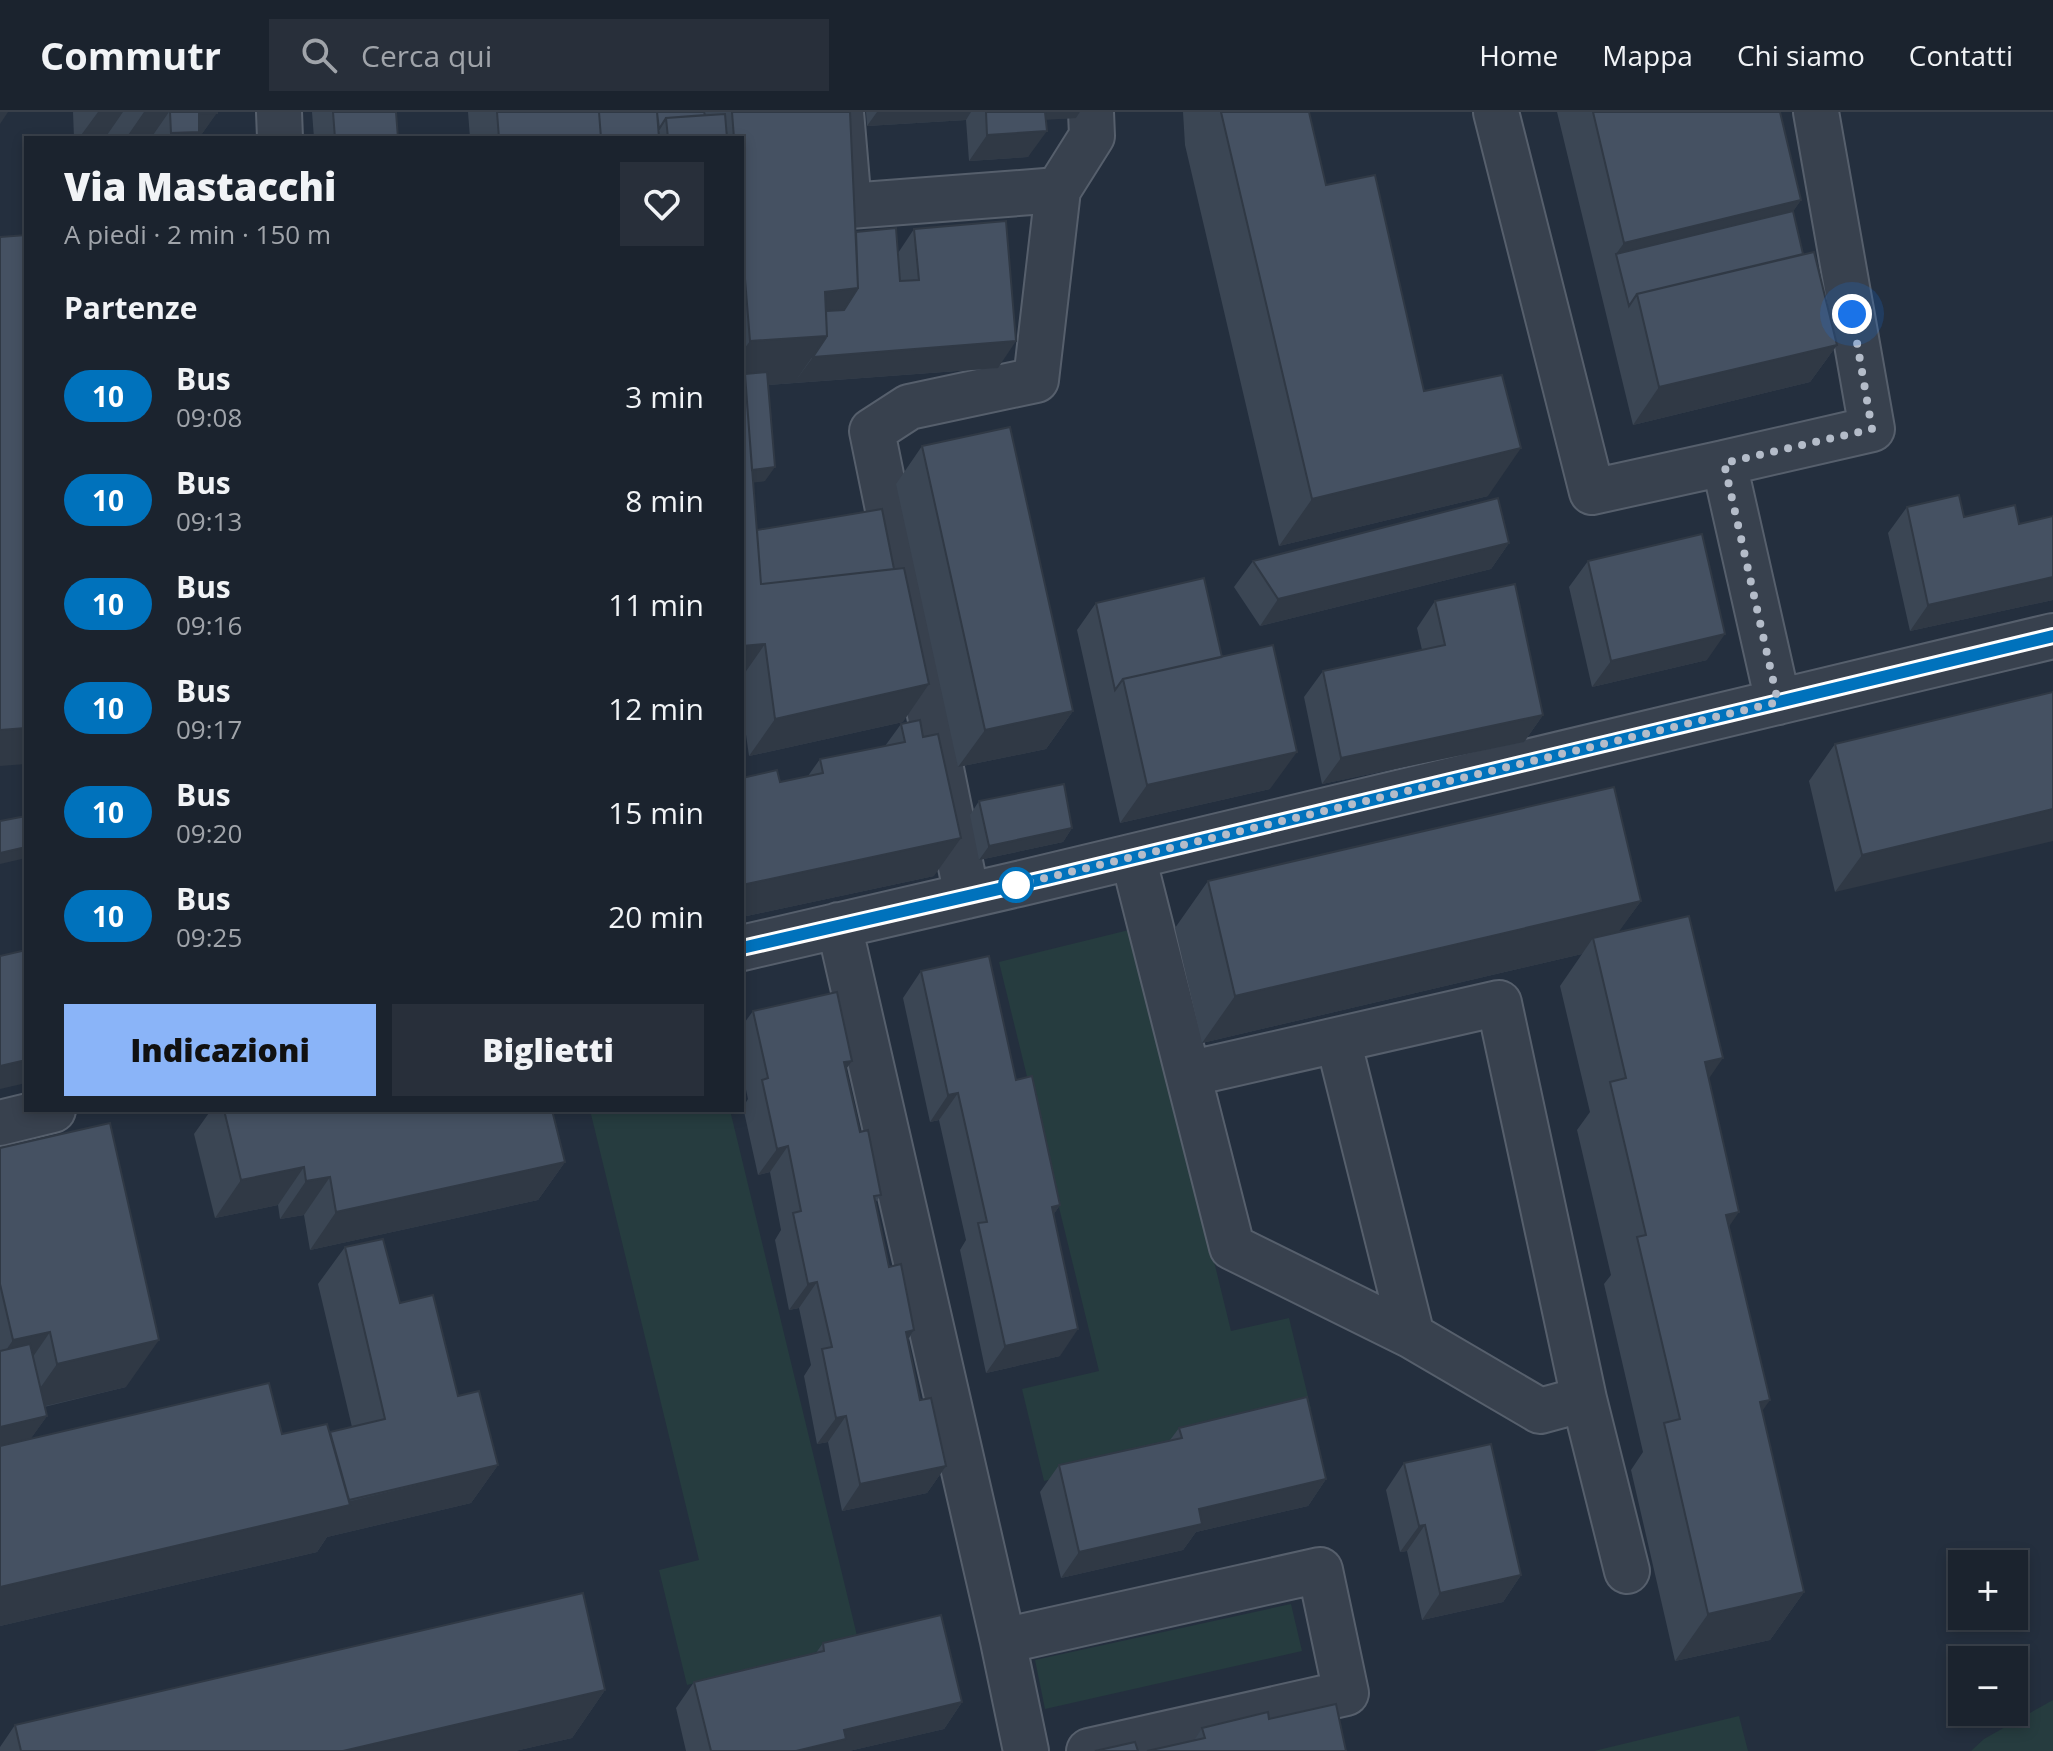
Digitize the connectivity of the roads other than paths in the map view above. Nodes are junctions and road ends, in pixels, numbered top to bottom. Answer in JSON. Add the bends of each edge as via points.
{"nodes":[{"id":1,"x":279,"y":112,"type":"edge"},
{"id":2,"x":841,"y":112,"type":"edge"},
{"id":3,"x":1091,"y":112,"type":"edge"},
{"id":4,"x":1496,"y":112,"type":"edge"},
{"id":5,"x":1816,"y":112,"type":"edge"},
{"id":6,"x":280,"y":136,"type":"edge"},
{"id":7,"x":1058,"y":190,"type":"junction"},
{"id":8,"x":1724,"y":463,"type":"junction"},
{"id":9,"x":2053,"y":636,"type":"edge"},
{"id":10,"x":1778,"y":702,"type":"junction"},
{"id":11,"x":1133,"y":857,"type":"junction"},
{"id":12,"x":967,"y":896,"type":"junction"},
{"id":13,"x":839,"y":925,"type":"junction"},
{"id":14,"x":744,"y":948,"type":"edge"},
{"id":15,"x":1338,"y":1040,"type":"junction"},
{"id":16,"x":1188,"y":1074,"type":"junction"},
{"id":17,"x":45,"y":1112,"type":"edge"},
{"id":18,"x":0,"y":1123,"type":"edge"},
{"id":19,"x":1412,"y":1336,"type":"junction"},
{"id":20,"x":1584,"y":1399,"type":"junction"},
{"id":21,"x":1627,"y":1571,"type":"dead end"},
{"id":22,"x":1003,"y":1641,"type":"junction"},
{"id":23,"x":1026,"y":1751,"type":"edge"},
{"id":24,"x":1089,"y":1751,"type":"edge"}],
"edges":[{"from":1,"to":6,"type":"street"},
{"from":2,"to":7,"type":"street","via":[[849,206]]},
{"from":3,"to":7,"type":"street","via":[[1092,136]]},
{"from":4,"to":8,"type":"street","via":[[1592,492]]},
{"from":5,"to":8,"type":"street","via":[[1872,429]]},
{"from":7,"to":12,"type":"street","via":[[1036,380],[909,407],[872,431]]},
{"from":8,"to":10,"type":"street"},
{"from":9,"to":10,"type":"street"},
{"from":10,"to":11,"type":"street"},
{"from":11,"to":12,"type":"street"},
{"from":11,"to":16,"type":"street"},
{"from":12,"to":13,"type":"street"},
{"from":13,"to":14,"type":"street"},
{"from":13,"to":22,"type":"street"},
{"from":15,"to":16,"type":"street"},
{"from":15,"to":19,"type":"street"},
{"from":15,"to":20,"type":"street","via":[[1499,1003]]},
{"from":16,"to":19,"type":"street","via":[[1232,1247]]},
{"from":17,"to":18,"type":"street"},
{"from":19,"to":20,"type":"street","via":[[1540,1411]]},
{"from":20,"to":21,"type":"street"},
{"from":22,"to":23,"type":"street"},
{"from":22,"to":24,"type":"street","via":[[1320,1570],[1346,1693]]}]}
